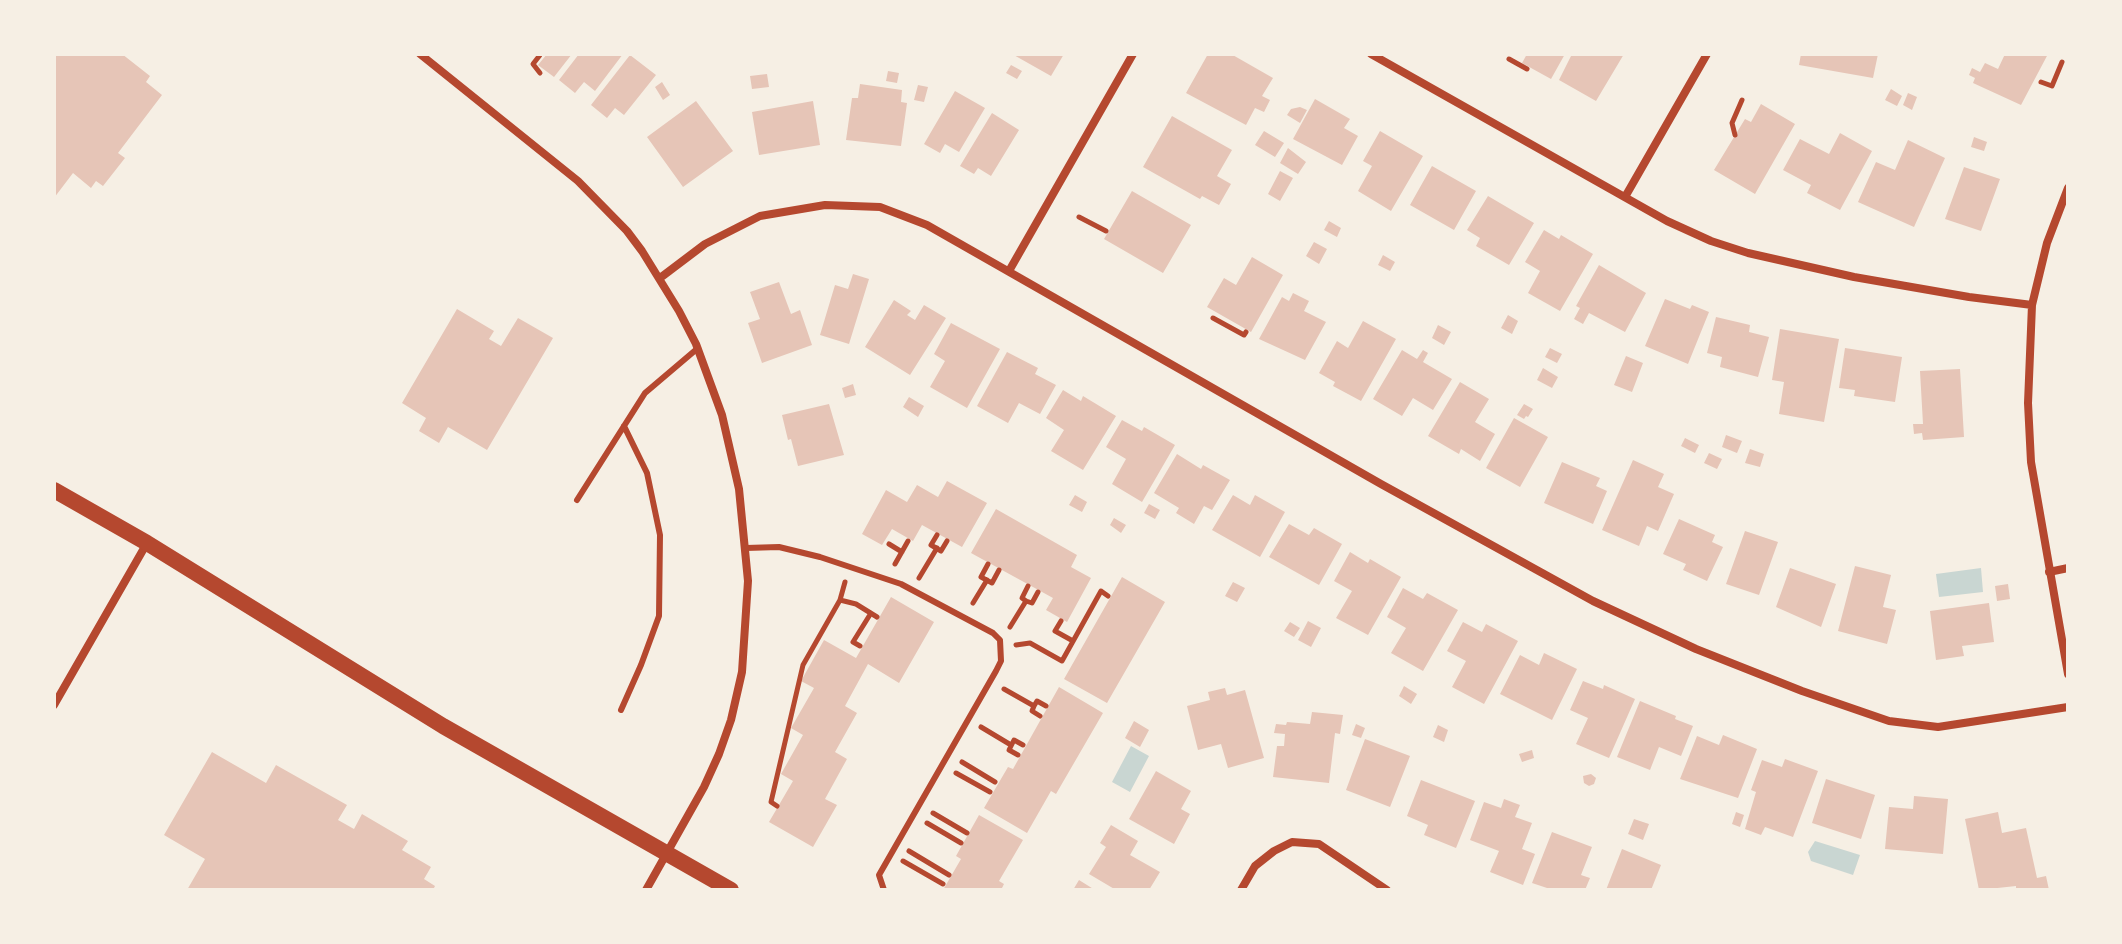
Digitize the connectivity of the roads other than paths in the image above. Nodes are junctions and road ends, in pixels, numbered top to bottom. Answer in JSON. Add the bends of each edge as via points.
{"nodes":[{"id":1,"x":420,"y":54,"type":"edge"},
{"id":2,"x":1133,"y":54,"type":"edge"},
{"id":3,"x":1371,"y":54,"type":"edge"},
{"id":4,"x":1707,"y":54,"type":"edge"},
{"id":5,"x":2068,"y":188,"type":"edge"},
{"id":6,"x":1625,"y":197,"type":"junction"},
{"id":7,"x":1009,"y":271,"type":"junction"},
{"id":8,"x":660,"y":278,"type":"junction"},
{"id":9,"x":2032,"y":305,"type":"junction"},
{"id":10,"x":698,"y":348,"type":"junction"},
{"id":11,"x":624,"y":426,"type":"junction"},
{"id":12,"x":54,"y":490,"type":"edge"},
{"id":13,"x":577,"y":500,"type":"dead end"},
{"id":14,"x":147,"y":543,"type":"junction"},
{"id":15,"x":746,"y":548,"type":"junction"},
{"id":16,"x":2068,"y":568,"type":"edge"},
{"id":17,"x":2049,"y":572,"type":"junction"},
{"id":18,"x":2068,"y":674,"type":"edge"},
{"id":19,"x":54,"y":705,"type":"edge"},
{"id":20,"x":2068,"y":707,"type":"edge"},
{"id":21,"x":621,"y":710,"type":"dead end"},
{"id":22,"x":666,"y":853,"type":"junction"},
{"id":23,"x":646,"y":890,"type":"edge"},
{"id":24,"x":731,"y":890,"type":"edge"},
{"id":25,"x":884,"y":890,"type":"edge"},
{"id":26,"x":1241,"y":890,"type":"edge"},
{"id":27,"x":1387,"y":890,"type":"edge"}],
"edges":[{"from":1,"to":8,"type":"street","via":[[580,182],[627,231]]},
{"from":2,"to":7,"type":"street"},
{"from":3,"to":6,"type":"street"},
{"from":4,"to":6,"type":"street"},
{"from":5,"to":9,"type":"street"},
{"from":6,"to":9,"type":"street","via":[[1667,221],[1748,253],[1854,277]]},
{"from":7,"to":8,"type":"street","via":[[927,225],[868,206],[840,205],[760,216],[705,244]]},
{"from":7,"to":20,"type":"street","via":[[1598,604],[1706,653],[1864,714],[1901,723],[1938,727]]},
{"from":8,"to":10,"type":"street"},
{"from":9,"to":17,"type":"street","via":[[2030,447]]},
{"from":10,"to":11,"type":"lane","via":[[645,393]]},
{"from":10,"to":15,"type":"street","via":[[733,457]]},
{"from":11,"to":13,"type":"lane"},
{"from":11,"to":21,"type":"lane","via":[[647,473],[660,535],[659,616]]},
{"from":12,"to":14,"type":"main road"},
{"from":14,"to":19,"type":"street"},
{"from":14,"to":22,"type":"main road","via":[[443,726]]},
{"from":15,"to":22,"type":"street","via":[[747,625],[731,720],[704,787]]},
{"from":15,"to":25,"type":"lane","via":[[779,547],[887,579],[993,633],[1001,645],[1001,661],[879,875]]},
{"from":16,"to":17,"type":"street"},
{"from":17,"to":18,"type":"street"},
{"from":22,"to":23,"type":"street"},
{"from":22,"to":24,"type":"main road"},
{"from":26,"to":27,"type":"street","via":[[1255,866],[1292,842],[1319,844]]}]}
